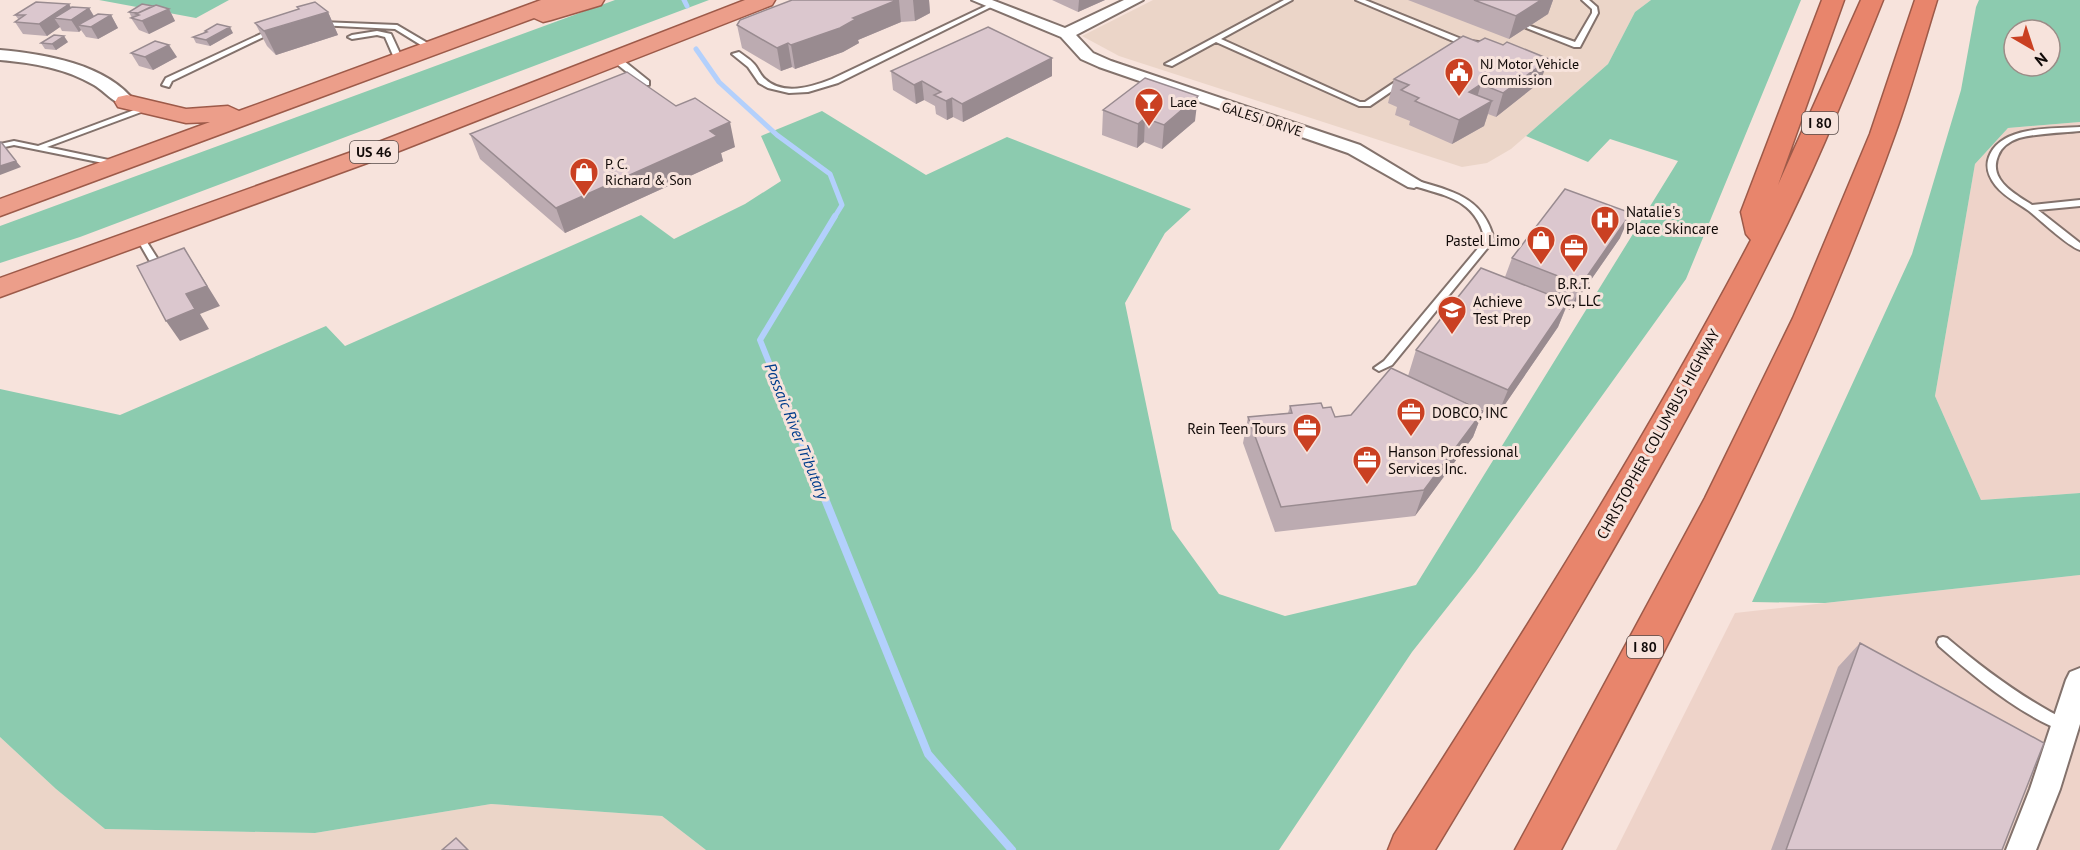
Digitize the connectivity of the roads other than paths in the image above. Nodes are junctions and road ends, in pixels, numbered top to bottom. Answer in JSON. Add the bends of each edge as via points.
{"nodes":[{"id":1,"x":561,"y":0,"type":"edge"},
{"id":2,"x":593,"y":0,"type":"edge"},
{"id":3,"x":764,"y":0,"type":"edge"},
{"id":4,"x":1137,"y":0,"type":"edge"},
{"id":5,"x":1289,"y":0,"type":"edge"},
{"id":6,"x":1359,"y":0,"type":"edge"},
{"id":7,"x":1585,"y":0,"type":"edge"},
{"id":8,"x":1821,"y":0,"type":"edge"},
{"id":9,"x":1833,"y":0,"type":"edge"},
{"id":10,"x":1872,"y":0,"type":"edge"},
{"id":11,"x":986,"y":3,"type":"edge"},
{"id":12,"x":1928,"y":6,"type":"edge"},
{"id":13,"x":313,"y":23,"type":"edge"},
{"id":14,"x":279,"y":27,"type":"edge"},
{"id":15,"x":1528,"y":27,"type":"edge"},
{"id":16,"x":1822,"y":33,"type":"junction"},
{"id":17,"x":1066,"y":34,"type":"junction"},
{"id":18,"x":352,"y":37,"type":"dead end"},
{"id":19,"x":1215,"y":39,"type":"junction"},
{"id":20,"x":1463,"y":42,"type":"junction"},
{"id":21,"x":1455,"y":47,"type":"edge"},
{"id":22,"x":432,"y":48,"type":"junction"},
{"id":23,"x":1497,"y":48,"type":"edge"},
{"id":24,"x":736,"y":54,"type":"dead end"},
{"id":25,"x":4,"y":59,"type":"edge"},
{"id":26,"x":616,"y":59,"type":"junction"},
{"id":27,"x":399,"y":60,"type":"junction"},
{"id":28,"x":1169,"y":64,"type":"dead end"},
{"id":29,"x":1415,"y":73,"type":"edge"},
{"id":30,"x":646,"y":83,"type":"edge"},
{"id":31,"x":166,"y":85,"type":"dead end"},
{"id":32,"x":274,"y":107,"type":"junction"},
{"id":33,"x":136,"y":108,"type":"junction"},
{"id":34,"x":2080,"y":129,"type":"edge"},
{"id":35,"x":0,"y":146,"type":"edge"},
{"id":36,"x":39,"y":148,"type":"junction"},
{"id":37,"x":156,"y":150,"type":"junction"},
{"id":38,"x":118,"y":164,"type":"junction"},
{"id":39,"x":1414,"y":183,"type":"joint"},
{"id":40,"x":2080,"y":202,"type":"edge"},
{"id":41,"x":0,"y":208,"type":"edge"},
{"id":42,"x":2030,"y":208,"type":"junction"},
{"id":43,"x":141,"y":239,"type":"junction"},
{"id":44,"x":1762,"y":242,"type":"junction"},
{"id":45,"x":2080,"y":248,"type":"edge"},
{"id":46,"x":161,"y":272,"type":"edge"},
{"id":47,"x":0,"y":288,"type":"edge"},
{"id":48,"x":1379,"y":368,"type":"dead end"},
{"id":49,"x":1943,"y":642,"type":"dead end"},
{"id":50,"x":2080,"y":681,"type":"edge"},
{"id":51,"x":2065,"y":727,"type":"junction"},
{"id":52,"x":1410,"y":850,"type":"edge"},
{"id":53,"x":1538,"y":850,"type":"edge"},
{"id":54,"x":2021,"y":850,"type":"edge"}],
"edges":[{"from":1,"to":22,"type":"highway"},
{"from":2,"to":22,"type":"highway"},
{"from":3,"to":26,"type":"highway","number":"US 46"},
{"from":4,"to":17,"type":"street"},
{"from":5,"to":19,"type":"lane"},
{"from":6,"to":20,"type":"lane"},
{"from":7,"to":15,"type":"lane","via":[[1595,8],[1595,13],[1577,45]]},
{"from":8,"to":16,"type":"highway"},
{"from":9,"to":16,"type":"highway"},
{"from":10,"to":44,"type":"highway","name":"CHRISTOPHER COLUMBUS HIGHWAY","number":"I 80","via":[[1828,107]]},
{"from":11,"to":17,"type":"street","name":"GALESI DRIVE"},
{"from":11,"to":24,"type":"lane","via":[[835,81],[808,90],[771,86]]},
{"from":12,"to":53,"type":"highway","number":"I 80","via":[[1883,133],[1776,384],[1689,564]]},
{"from":13,"to":22,"type":"lane","via":[[397,27]]},
{"from":14,"to":31,"type":"lane","via":[[169,80]]},
{"from":16,"to":44,"type":"highway","via":[[1755,212]]},
{"from":17,"to":39,"type":"street","name":"GALESI DRIVE","via":[[1087,56],[1105,64],[1354,149]]},
{"from":18,"to":27,"type":"lane","via":[[376,33],[388,36]]},
{"from":19,"to":28,"type":"lane"},
{"from":19,"to":29,"type":"lane","via":[[1359,104],[1367,104]]},
{"from":20,"to":21,"type":"lane"},
{"from":20,"to":23,"type":"lane"},
{"from":22,"to":27,"type":"highway"},
{"from":25,"to":33,"type":"street","via":[[42,60],[71,69]]},
{"from":26,"to":30,"type":"lane"},
{"from":26,"to":43,"type":"highway","number":"US 46"},
{"from":27,"to":32,"type":"highway"},
{"from":32,"to":33,"type":"highway","via":[[186,116]]},
{"from":32,"to":37,"type":"highway"},
{"from":33,"to":36,"type":"lane"},
{"from":33,"to":37,"type":"highway"},
{"from":34,"to":42,"type":"lane","via":[[2022,135],[1996,150],[1991,168],[1995,179],[2002,189]]},
{"from":35,"to":36,"type":"lane","via":[[14,143]]},
{"from":36,"to":38,"type":"lane"},
{"from":37,"to":38,"type":"highway"},
{"from":38,"to":41,"type":"highway"},
{"from":39,"to":48,"type":"lane","via":[[1470,204],[1485,220],[1490,240],[1388,363]]},
{"from":40,"to":42,"type":"lane"},
{"from":42,"to":45,"type":"lane"},
{"from":43,"to":46,"type":"lane"},
{"from":43,"to":47,"type":"highway","number":"US 46"},
{"from":44,"to":52,"type":"highway","name":"CHRISTOPHER COLUMBUS HIGHWAY","number":"I 80","via":[[1622,501]]},
{"from":49,"to":51,"type":"lane","via":[[1989,682]]},
{"from":50,"to":51,"type":"street"},
{"from":51,"to":54,"type":"street"}]}
